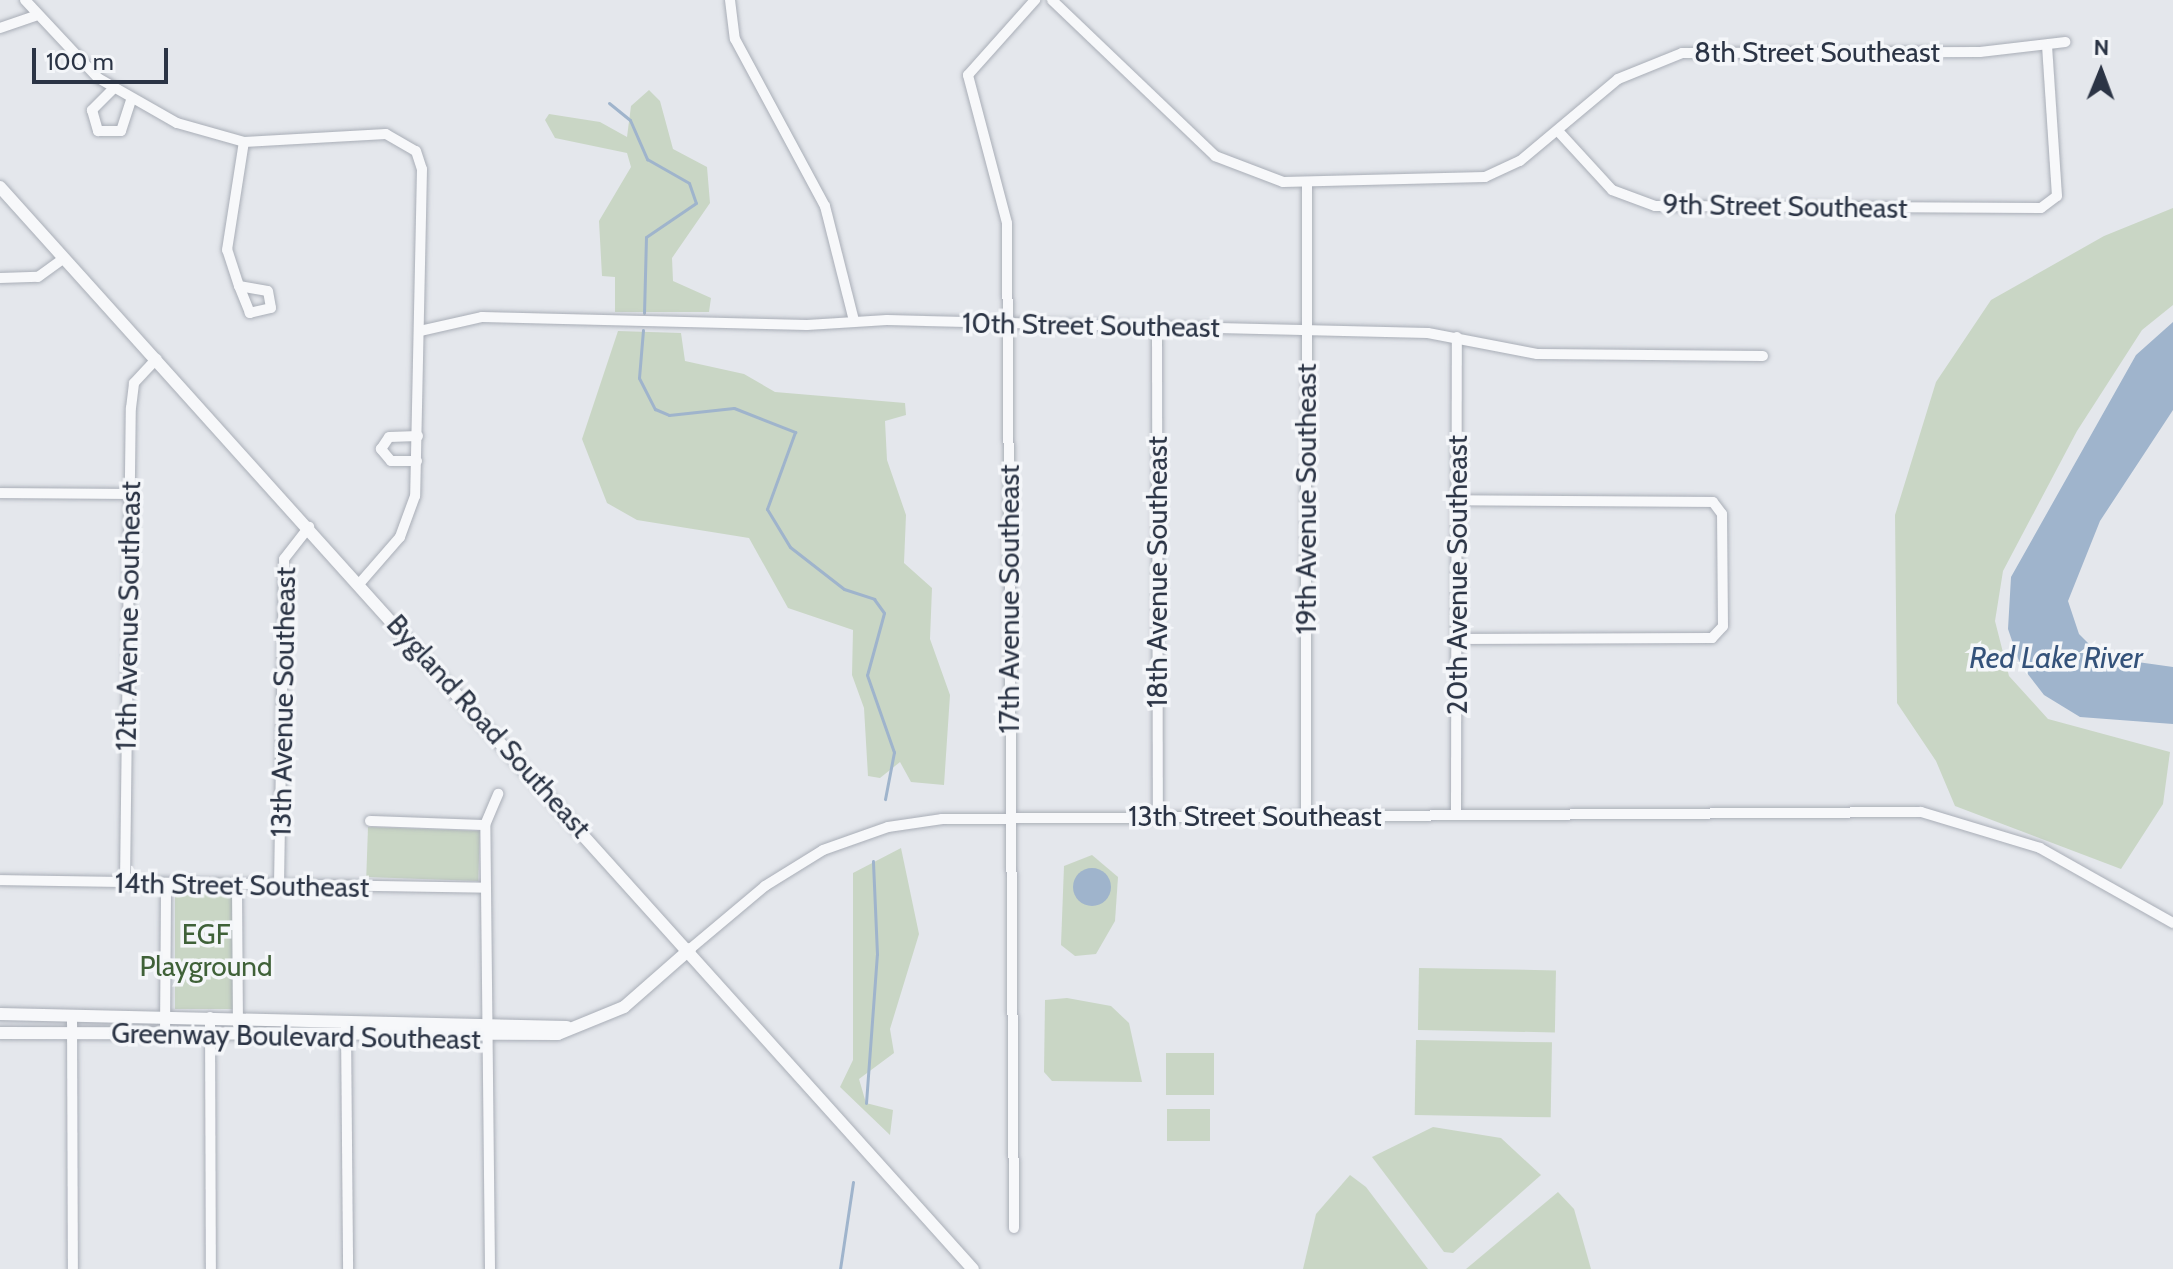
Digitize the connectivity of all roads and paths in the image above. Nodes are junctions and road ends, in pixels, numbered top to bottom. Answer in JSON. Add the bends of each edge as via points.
{"nodes":[{"id":1,"x":25,"y":0,"type":"edge"},
{"id":2,"x":1035,"y":0,"type":"edge"},
{"id":3,"x":1052,"y":0,"type":"edge"},
{"id":4,"x":728,"y":4,"type":"edge"},
{"id":5,"x":35,"y":16,"type":"junction"},
{"id":6,"x":0,"y":28,"type":"edge"},
{"id":7,"x":2065,"y":42,"type":"dead end"},
{"id":8,"x":2047,"y":45,"type":"junction"},
{"id":9,"x":113,"y":89,"type":"junction"},
{"id":10,"x":131,"y":101,"type":"junction"},
{"id":11,"x":1558,"y":131,"type":"junction"},
{"id":12,"x":244,"y":142,"type":"junction"},
{"id":13,"x":1307,"y":182,"type":"junction"},
{"id":14,"x":0,"y":187,"type":"edge"},
{"id":15,"x":64,"y":258,"type":"junction"},
{"id":16,"x":0,"y":278,"type":"edge"},
{"id":17,"x":239,"y":286,"type":"dead end"},
{"id":18,"x":854,"y":321,"type":"junction"},
{"id":19,"x":1008,"y":323,"type":"junction"},
{"id":20,"x":1157,"y":327,"type":"junction"},
{"id":21,"x":1307,"y":329,"type":"junction"},
{"id":22,"x":420,"y":331,"type":"junction"},
{"id":23,"x":1457,"y":337,"type":"junction"},
{"id":24,"x":1763,"y":356,"type":"dead end"},
{"id":25,"x":156,"y":359,"type":"junction"},
{"id":26,"x":418,"y":436,"type":"junction"},
{"id":27,"x":417,"y":461,"type":"junction"},
{"id":28,"x":0,"y":493,"type":"edge"},
{"id":29,"x":129,"y":494,"type":"junction"},
{"id":30,"x":1458,"y":500,"type":"junction"},
{"id":31,"x":309,"y":527,"type":"junction"},
{"id":32,"x":360,"y":583,"type":"junction"},
{"id":33,"x":1457,"y":639,"type":"junction"},
{"id":34,"x":452,"y":685,"type":"junction"},
{"id":35,"x":441,"y":695,"type":"dead end"},
{"id":36,"x":498,"y":794,"type":"dead end"},
{"id":37,"x":1456,"y":814,"type":"junction"},
{"id":38,"x":1306,"y":816,"type":"junction"},
{"id":39,"x":1158,"y":817,"type":"junction"},
{"id":40,"x":1010,"y":819,"type":"junction"},
{"id":41,"x":370,"y":821,"type":"dead end"},
{"id":42,"x":485,"y":825,"type":"junction"},
{"id":43,"x":0,"y":880,"type":"edge"},
{"id":44,"x":125,"y":883,"type":"junction"},
{"id":45,"x":166,"y":884,"type":"junction"},
{"id":46,"x":237,"y":885,"type":"junction"},
{"id":47,"x":279,"y":886,"type":"junction"},
{"id":48,"x":484,"y":888,"type":"junction"},
{"id":49,"x":2173,"y":923,"type":"edge"},
{"id":50,"x":690,"y":949,"type":"junction"},
{"id":51,"x":0,"y":1014,"type":"edge"},
{"id":52,"x":72,"y":1015,"type":"junction"},
{"id":53,"x":165,"y":1016,"type":"junction"},
{"id":54,"x":210,"y":1017,"type":"junction"},
{"id":55,"x":238,"y":1017,"type":"junction"},
{"id":56,"x":346,"y":1018,"type":"junction"},
{"id":57,"x":486,"y":1020,"type":"junction"},
{"id":58,"x":590,"y":1025,"type":"junction"},
{"id":59,"x":0,"y":1033,"type":"edge"},
{"id":60,"x":72,"y":1033,"type":"junction"},
{"id":61,"x":165,"y":1035,"type":"junction"},
{"id":62,"x":210,"y":1035,"type":"junction"},
{"id":63,"x":238,"y":1035,"type":"junction"},
{"id":64,"x":346,"y":1037,"type":"junction"},
{"id":65,"x":486,"y":1039,"type":"junction"},
{"id":66,"x":1014,"y":1228,"type":"dead end"},
{"id":67,"x":73,"y":1269,"type":"edge"},
{"id":68,"x":211,"y":1269,"type":"edge"},
{"id":69,"x":348,"y":1269,"type":"edge"},
{"id":70,"x":490,"y":1269,"type":"edge"},
{"id":71,"x":973,"y":1269,"type":"edge"}],
"edges":[{"from":1,"to":5,"type":"street"},
{"from":2,"to":19,"type":"street","name":"17th Avenue Southeast","via":[[968,75],[1005,201]]},
{"from":3,"to":13,"type":"street","name":"8th Street Southeast","via":[[1215,156],[1266,180]]},
{"from":4,"to":18,"type":"street","via":[[735,39],[825,206]]},
{"from":5,"to":6,"type":"street"},
{"from":5,"to":9,"type":"street"},
{"from":7,"to":8,"type":"street","name":"8th Street Southeast"},
{"from":8,"to":11,"type":"street","name":"8th Street Southeast","via":[[1682,53],[1618,79]]},
{"from":8,"to":11,"type":"street","name":"9th Street Southeast","via":[[2057,196],[2041,208],[1655,206],[1612,190]]},
{"from":9,"to":10,"type":"street"},
{"from":9,"to":10,"type":"street","via":[[92,110],[98,131],[121,131]]},
{"from":10,"to":12,"type":"street"},
{"from":11,"to":13,"type":"street","name":"8th Street Southeast","via":[[1513,165],[1466,182]]},
{"from":12,"to":17,"type":"street","via":[[227,250]]},
{"from":12,"to":22,"type":"street","via":[[386,134],[412,146],[422,169]]},
{"from":13,"to":21,"type":"street","name":"19th Avenue Southeast"},
{"from":14,"to":15,"type":"street","name":"Bygland Road Southeast"},
{"from":15,"to":16,"type":"street","via":[[38,277]]},
{"from":15,"to":25,"type":"street","name":"Bygland Road Southeast"},
{"from":18,"to":19,"type":"street","name":"10th Street Southeast"},
{"from":18,"to":22,"type":"street","name":"10th Street Southeast","via":[[482,317]]},
{"from":19,"to":20,"type":"street","name":"10th Street Southeast"},
{"from":19,"to":40,"type":"street","name":"17th Avenue Southeast"},
{"from":20,"to":21,"type":"street","name":"10th Street Southeast"},
{"from":20,"to":39,"type":"street","name":"18th Avenue Southeast"},
{"from":21,"to":23,"type":"street","name":"10th Street Southeast"},
{"from":21,"to":38,"type":"street","name":"19th Avenue Southeast"},
{"from":22,"to":26,"type":"street"},
{"from":23,"to":24,"type":"street","name":"10th Street Southeast","via":[[1537,354]]},
{"from":23,"to":30,"type":"street","name":"20th Avenue Southeast"},
{"from":25,"to":29,"type":"street","name":"12th Avenue Southeast","via":[[134,383]]},
{"from":25,"to":31,"type":"street","name":"Bygland Road Southeast"},
{"from":26,"to":27,"type":"street"},
{"from":26,"to":27,"type":"street","via":[[389,437],[381,449],[391,461]]},
{"from":27,"to":32,"type":"street","via":[[408,523]]},
{"from":28,"to":29,"type":"street"},
{"from":29,"to":44,"type":"street","name":"12th Avenue Southeast"},
{"from":30,"to":33,"type":"street","name":"20th Avenue Southeast"},
{"from":30,"to":33,"type":"street","via":[[1713,502],[1722,514],[1723,626],[1712,638]]},
{"from":31,"to":32,"type":"street","name":"Bygland Road Southeast"},
{"from":31,"to":47,"type":"street","name":"13th Avenue Southeast","via":[[284,559]]},
{"from":32,"to":34,"type":"street","name":"Bygland Road Southeast"},
{"from":33,"to":37,"type":"street","name":"20th Avenue Southeast"},
{"from":34,"to":35,"type":"street"},
{"from":34,"to":50,"type":"street","name":"Bygland Road Southeast"},
{"from":36,"to":42,"type":"street"},
{"from":37,"to":38,"type":"street","name":"13th Street Southeast"},
{"from":37,"to":49,"type":"street","name":"13th Street Southeast","via":[[1859,810],[1945,816],[1999,831]]},
{"from":38,"to":39,"type":"street","name":"13th Street Southeast"},
{"from":39,"to":40,"type":"street","name":"13th Street Southeast"},
{"from":40,"to":50,"type":"street","name":"13th Street Southeast","via":[[920,821],[843,842],[775,879]]},
{"from":40,"to":66,"type":"street","name":"17th Avenue Southeast"},
{"from":41,"to":42,"type":"street"},
{"from":42,"to":48,"type":"street"},
{"from":43,"to":44,"type":"street","name":"14th Street Southeast"},
{"from":44,"to":45,"type":"street","name":"14th Street Southeast"},
{"from":45,"to":46,"type":"street","name":"14th Street Southeast"},
{"from":45,"to":53,"type":"street"},
{"from":46,"to":47,"type":"street","name":"14th Street Southeast"},
{"from":46,"to":55,"type":"street"},
{"from":47,"to":48,"type":"street","name":"14th Street Southeast"},
{"from":48,"to":57,"type":"street"},
{"from":50,"to":58,"type":"street","name":"Greenway Boulevard Southeast","via":[[624,1007]]},
{"from":50,"to":71,"type":"street","name":"Bygland Road Southeast"},
{"from":51,"to":52,"type":"street","name":"Greenway Boulevard Southeast"},
{"from":52,"to":53,"type":"street","name":"Greenway Boulevard Southeast"},
{"from":52,"to":60,"type":"street"},
{"from":53,"to":54,"type":"street","name":"Greenway Boulevard Southeast"},
{"from":53,"to":61,"type":"street"},
{"from":54,"to":55,"type":"street","name":"Greenway Boulevard Southeast"},
{"from":54,"to":62,"type":"street"},
{"from":55,"to":56,"type":"street","name":"Greenway Boulevard Southeast"},
{"from":55,"to":63,"type":"street"},
{"from":56,"to":57,"type":"street","name":"Greenway Boulevard Southeast"},
{"from":56,"to":64,"type":"street"},
{"from":57,"to":58,"type":"street","name":"Greenway Boulevard Southeast"},
{"from":57,"to":65,"type":"street"},
{"from":58,"to":65,"type":"street","name":"Greenway Boulevard Southeast"},
{"from":59,"to":60,"type":"street","name":"Greenway Boulevard Southeast"},
{"from":60,"to":61,"type":"street","name":"Greenway Boulevard Southeast"},
{"from":60,"to":67,"type":"street"},
{"from":61,"to":62,"type":"street","name":"Greenway Boulevard Southeast"},
{"from":62,"to":63,"type":"street","name":"Greenway Boulevard Southeast"},
{"from":62,"to":68,"type":"street"},
{"from":63,"to":64,"type":"street","name":"Greenway Boulevard Southeast"},
{"from":64,"to":65,"type":"street","name":"Greenway Boulevard Southeast"},
{"from":64,"to":69,"type":"street"},
{"from":65,"to":70,"type":"street"}]}
